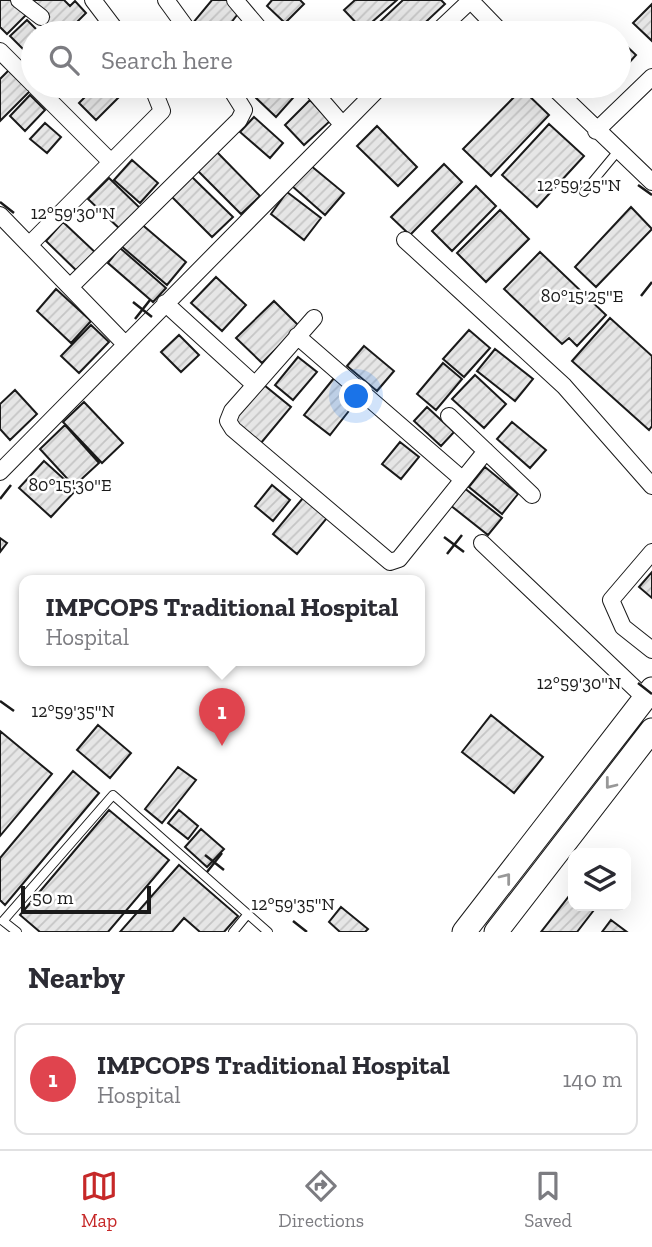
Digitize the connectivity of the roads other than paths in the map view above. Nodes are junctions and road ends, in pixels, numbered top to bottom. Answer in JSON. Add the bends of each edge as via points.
{"nodes":[{"id":1,"x":19,"y":0,"type":"edge"},
{"id":2,"x":93,"y":0,"type":"edge"},
{"id":3,"x":166,"y":0,"type":"edge"},
{"id":4,"x":235,"y":0,"type":"edge"},
{"id":5,"x":470,"y":0,"type":"edge"},
{"id":6,"x":41,"y":17,"type":"dead end"},
{"id":7,"x":109,"y":21,"type":"edge"},
{"id":8,"x":181,"y":21,"type":"edge"},
{"id":9,"x":253,"y":21,"type":"edge"},
{"id":10,"x":448,"y":21,"type":"edge"},
{"id":11,"x":490,"y":21,"type":"edge"},
{"id":12,"x":0,"y":51,"type":"edge"},
{"id":13,"x":21,"y":72,"type":"edge"},
{"id":14,"x":652,"y":77,"type":"edge"},
{"id":15,"x":631,"y":97,"type":"edge"},
{"id":16,"x":47,"y":98,"type":"edge"},
{"id":17,"x":157,"y":98,"type":"edge"},
{"id":18,"x":236,"y":98,"type":"edge"},
{"id":19,"x":319,"y":98,"type":"edge"},
{"id":20,"x":368,"y":98,"type":"edge"},
{"id":21,"x":564,"y":98,"type":"edge"},
{"id":22,"x":630,"y":98,"type":"edge"},
{"id":23,"x":341,"y":123,"type":"junction"},
{"id":24,"x":596,"y":131,"type":"junction"},
{"id":25,"x":618,"y":151,"type":"junction"},
{"id":26,"x":110,"y":161,"type":"junction"},
{"id":27,"x":652,"y":183,"type":"edge"},
{"id":28,"x":584,"y":192,"type":"dead end"},
{"id":29,"x":0,"y":215,"type":"edge"},
{"id":30,"x":405,"y":240,"type":"dead end"},
{"id":31,"x":29,"y":245,"type":"junction"},
{"id":32,"x":71,"y":287,"type":"junction"},
{"id":33,"x":165,"y":303,"type":"junction"},
{"id":34,"x":314,"y":318,"type":"dead end"},
{"id":35,"x":297,"y":336,"type":"junction"},
{"id":36,"x":124,"y":344,"type":"junction"},
{"id":37,"x":256,"y":384,"type":"junction"},
{"id":38,"x":449,"y":416,"type":"dead end"},
{"id":39,"x":486,"y":451,"type":"junction"},
{"id":40,"x":1,"y":467,"type":"edge"},
{"id":41,"x":462,"y":479,"type":"junction"},
{"id":42,"x":652,"y":485,"type":"edge"},
{"id":43,"x":532,"y":495,"type":"dead end"},
{"id":44,"x":482,"y":543,"type":"dead end"},
{"id":45,"x":652,"y":551,"type":"edge"},
{"id":46,"x":652,"y":650,"type":"edge"},
{"id":47,"x":648,"y":693,"type":"edge"},
{"id":48,"x":652,"y":730,"type":"edge"},
{"id":49,"x":247,"y":915,"type":"junction"},
{"id":50,"x":17,"y":932,"type":"edge"},
{"id":51,"x":233,"y":932,"type":"edge"},
{"id":52,"x":268,"y":932,"type":"edge"},
{"id":53,"x":464,"y":932,"type":"edge"},
{"id":54,"x":496,"y":932,"type":"edge"}],
"edges":[{"from":1,"to":6,"type":"street"},
{"from":2,"to":7,"type":"street"},
{"from":3,"to":8,"type":"street"},
{"from":4,"to":9,"type":"street"},
{"from":5,"to":10,"type":"street"},
{"from":5,"to":11,"type":"street"},
{"from":12,"to":13,"type":"street"},
{"from":14,"to":15,"type":"street"},
{"from":16,"to":26,"type":"street"},
{"from":17,"to":26,"type":"street","via":[[162,111]]},
{"from":18,"to":32,"type":"street","via":[[244,110],[239,120]]},
{"from":19,"to":23,"type":"street"},
{"from":20,"to":23,"type":"street"},
{"from":21,"to":24,"type":"street"},
{"from":22,"to":24,"type":"street"},
{"from":23,"to":33,"type":"street"},
{"from":24,"to":25,"type":"street"},
{"from":25,"to":27,"type":"street"},
{"from":25,"to":28,"type":"lane"},
{"from":26,"to":31,"type":"street"},
{"from":29,"to":31,"type":"street"},
{"from":30,"to":42,"type":"street","via":[[564,386]]},
{"from":31,"to":32,"type":"street"},
{"from":32,"to":36,"type":"street"},
{"from":33,"to":36,"type":"street"},
{"from":33,"to":37,"type":"street"},
{"from":34,"to":35,"type":"street"},
{"from":35,"to":37,"type":"street"},
{"from":35,"to":41,"type":"street"},
{"from":36,"to":40,"type":"street"},
{"from":37,"to":41,"type":"street","via":[[229,416],[229,426],[390,562],[399,559]]},
{"from":38,"to":39,"type":"street"},
{"from":39,"to":41,"type":"street"},
{"from":39,"to":43,"type":"street"},
{"from":44,"to":47,"type":"street"},
{"from":45,"to":46,"type":"street","via":[[611,600],[623,627]]},
{"from":53,"to":47,"type":"main road","one_way":true},
{"from":48,"to":54,"type":"main road","one_way":true},
{"from":49,"to":50,"type":"lane","via":[[113,795],[3,921]]},
{"from":49,"to":51,"type":"lane"},
{"from":49,"to":52,"type":"lane"}]}
